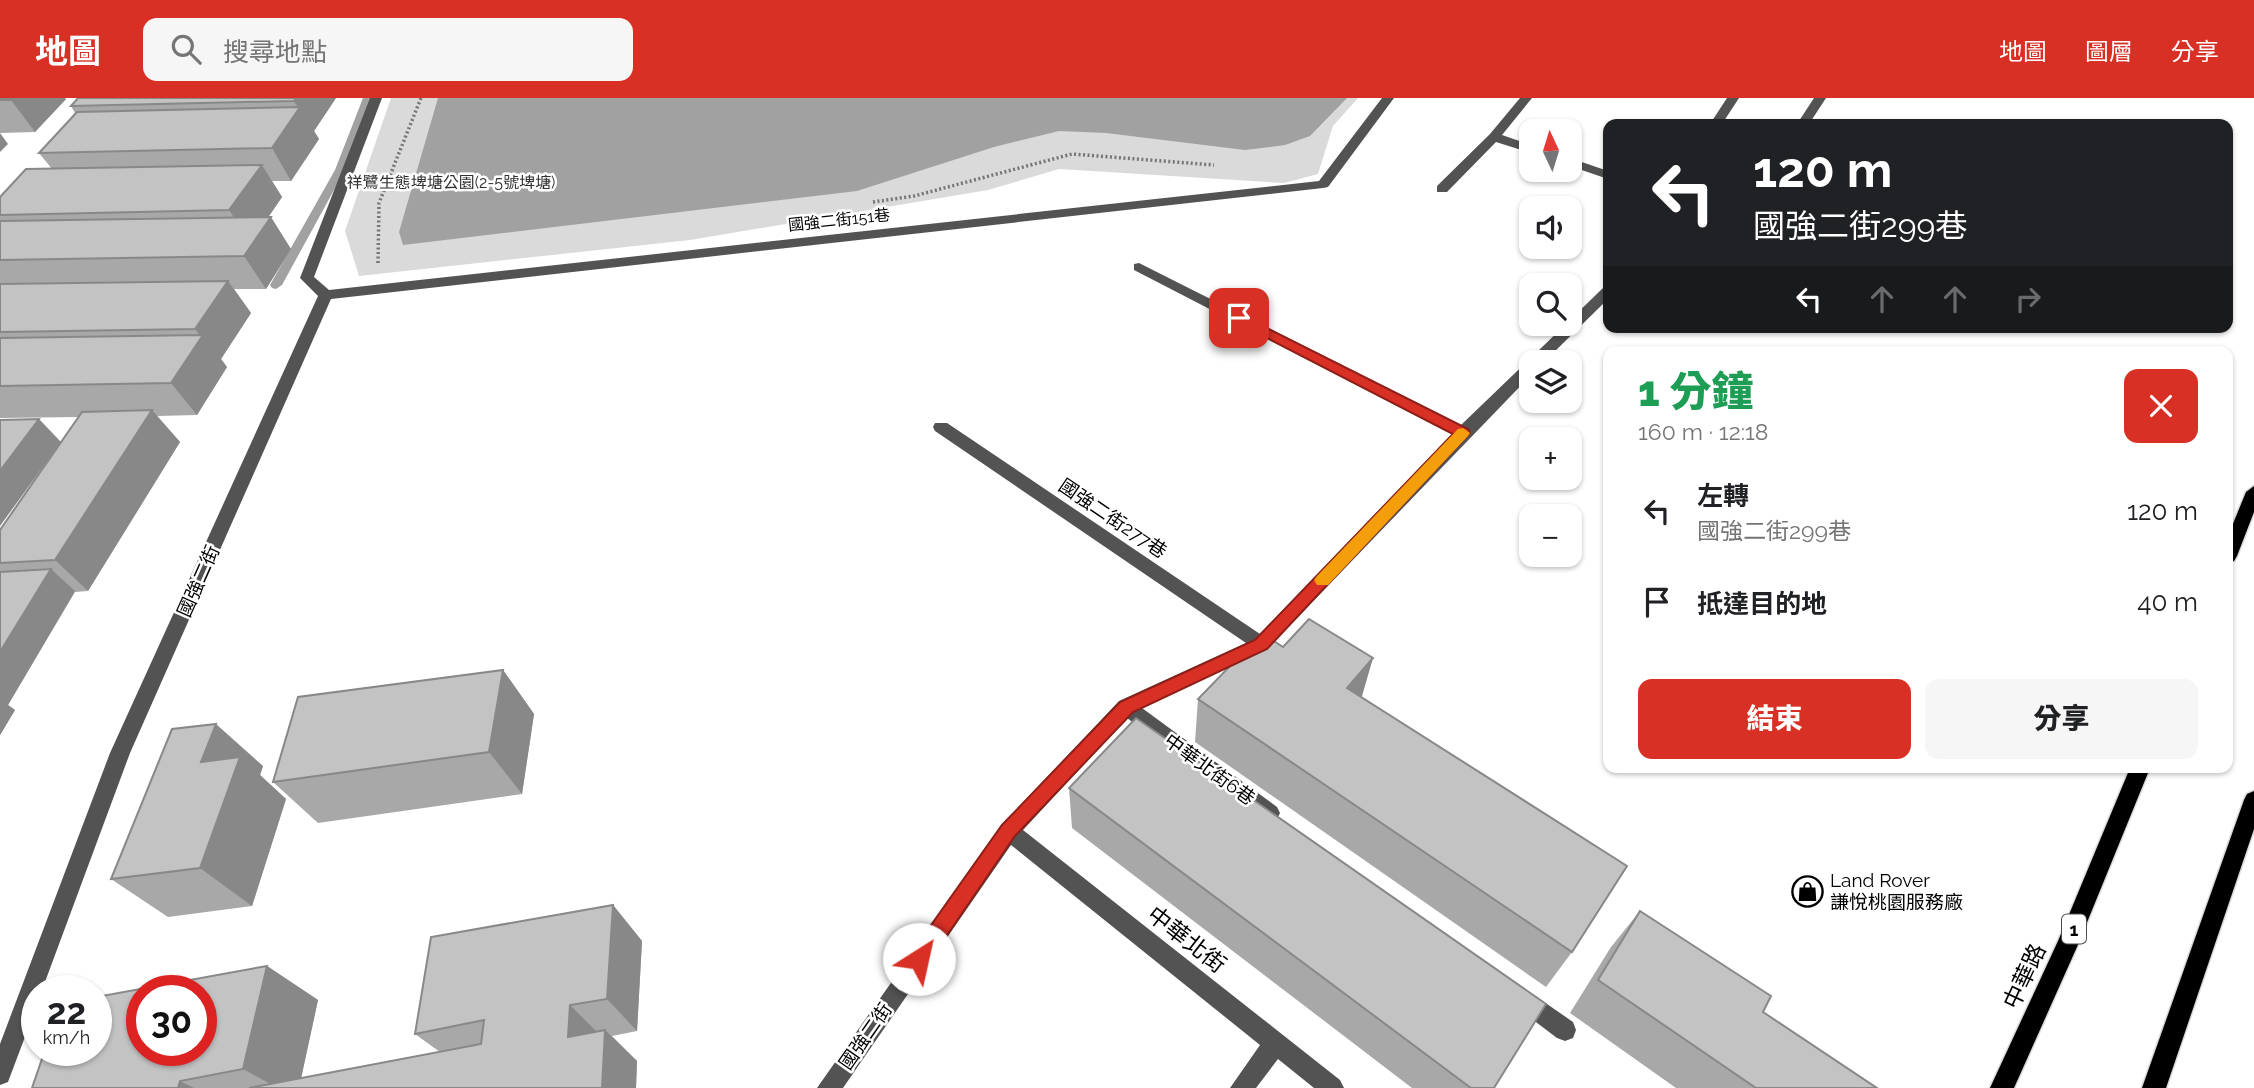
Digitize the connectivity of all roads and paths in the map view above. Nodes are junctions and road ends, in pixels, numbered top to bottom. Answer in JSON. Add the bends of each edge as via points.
{"nodes":[{"id":1,"x":376,"y":98,"type":"edge"},
{"id":2,"x":421,"y":98,"type":"edge"},
{"id":3,"x":1388,"y":98,"type":"edge"},
{"id":4,"x":1526,"y":98,"type":"edge"},
{"id":5,"x":1733,"y":98,"type":"edge"},
{"id":6,"x":1820,"y":98,"type":"edge"},
{"id":7,"x":1719,"y":119,"type":"edge"},
{"id":8,"x":1806,"y":119,"type":"edge"},
{"id":9,"x":1494,"y":137,"type":"junction"},
{"id":10,"x":1519,"y":145,"type":"edge"},
{"id":11,"x":1219,"y":166,"type":"dead end"},
{"id":12,"x":1582,"y":166,"type":"edge"},
{"id":13,"x":1603,"y":173,"type":"edge"},
{"id":14,"x":1442,"y":189,"type":"dead end"},
{"id":15,"x":860,"y":204,"type":"dead end"},
{"id":16,"x":390,"y":263,"type":"dead end"},
{"id":17,"x":1139,"y":267,"type":"dead end"},
{"id":18,"x":326,"y":295,"type":"junction"},
{"id":19,"x":1603,"y":296,"type":"edge"},
{"id":20,"x":1547,"y":350,"type":"edge"},
{"id":21,"x":1519,"y":378,"type":"edge"},
{"id":22,"x":942,"y":427,"type":"dead end"},
{"id":23,"x":1463,"y":433,"type":"junction"},
{"id":24,"x":2254,"y":492,"type":"edge"},
{"id":25,"x":2233,"y":544,"type":"edge"},
{"id":26,"x":1261,"y":644,"type":"junction"},
{"id":27,"x":1126,"y":707,"type":"junction"},
{"id":28,"x":2138,"y":773,"type":"edge"},
{"id":29,"x":2254,"y":800,"type":"edge"},
{"id":30,"x":1284,"y":823,"type":"edge"},
{"id":31,"x":1009,"y":831,"type":"junction"},
{"id":32,"x":1509,"y":988,"type":"edge"},
{"id":33,"x":1565,"y":1030,"type":"dead end"},
{"id":34,"x":1276,"y":1043,"type":"junction"},
{"id":35,"x":0,"y":1074,"type":"edge"},
{"id":36,"x":829,"y":1088,"type":"edge"},
{"id":37,"x":1242,"y":1088,"type":"edge"},
{"id":38,"x":1332,"y":1088,"type":"edge"},
{"id":39,"x":2002,"y":1088,"type":"edge"},
{"id":40,"x":2154,"y":1088,"type":"edge"}],
"edges":[{"from":1,"to":18,"type":"street","via":[[307,278]]},
{"from":2,"to":16,"type":"path","via":[[379,203],[378,263]]},
{"from":3,"to":18,"type":"street","name":"國強二街151巷","via":[[1323,184]]},
{"from":4,"to":9,"type":"street"},
{"from":5,"to":7,"type":"street"},
{"from":6,"to":8,"type":"street"},
{"from":9,"to":10,"type":"street"},
{"from":9,"to":14,"type":"street"},
{"from":11,"to":15,"type":"path","via":[[1072,153],[914,196]]},
{"from":12,"to":13,"type":"street"},
{"from":17,"to":23,"type":"street"},
{"from":18,"to":35,"type":"street","name":"國強二街","via":[[120,753]]},
{"from":19,"to":20,"type":"street"},
{"from":21,"to":23,"type":"street","name":"國強二街"},
{"from":22,"to":26,"type":"street","name":"國強二街277巷"},
{"from":23,"to":26,"type":"street","name":"國強二街"},
{"from":24,"to":25,"type":"main road"},
{"from":26,"to":27,"type":"street","name":"國強二街"},
{"from":27,"to":30,"type":"street","name":"中華北街6巷"},
{"from":27,"to":31,"type":"street","name":"國強二街"},
{"from":28,"to":39,"type":"main road","name":"中華路","number":"1"},
{"from":29,"to":40,"type":"main road"},
{"from":31,"to":34,"type":"street","name":"中華北街"},
{"from":31,"to":36,"type":"street","name":"國強二街"},
{"from":32,"to":33,"type":"street"},
{"from":34,"to":37,"type":"street"},
{"from":34,"to":38,"type":"street","name":"中華北街"}]}
